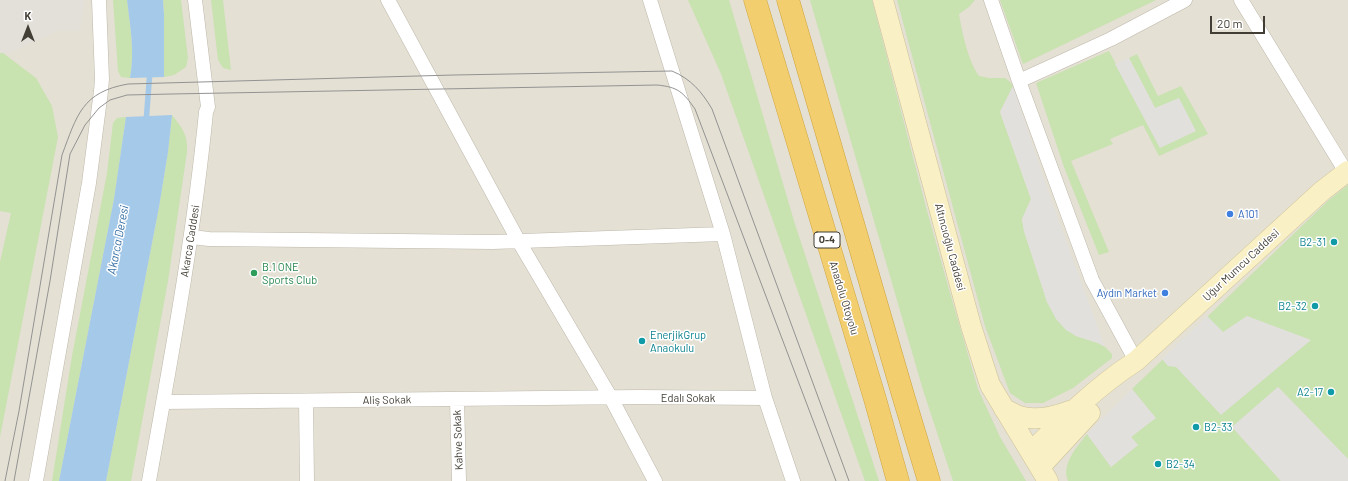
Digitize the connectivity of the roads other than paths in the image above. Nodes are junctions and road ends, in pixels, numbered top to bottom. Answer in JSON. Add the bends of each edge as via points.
{"nodes":[{"id":1,"x":99,"y":0,"type":"edge"},
{"id":2,"x":195,"y":0,"type":"edge"},
{"id":3,"x":388,"y":0,"type":"edge"},
{"id":4,"x":650,"y":0,"type":"edge"},
{"id":5,"x":755,"y":0,"type":"edge"},
{"id":6,"x":788,"y":0,"type":"edge"},
{"id":7,"x":883,"y":0,"type":"edge"},
{"id":8,"x":991,"y":0,"type":"edge"},
{"id":9,"x":1185,"y":0,"type":"edge"},
{"id":10,"x":1241,"y":0,"type":"edge"},
{"id":11,"x":1019,"y":81,"type":"junction"},
{"id":12,"x":1347,"y":172,"type":"edge"},
{"id":13,"x":723,"y":234,"type":"junction"},
{"id":14,"x":191,"y":237,"type":"junction"},
{"id":15,"x":518,"y":240,"type":"junction"},
{"id":16,"x":1136,"y":361,"type":"junction"},
{"id":17,"x":611,"y":398,"type":"junction"},
{"id":18,"x":765,"y":398,"type":"junction"},
{"id":19,"x":457,"y":399,"type":"junction"},
{"id":20,"x":306,"y":400,"type":"junction"},
{"id":21,"x":164,"y":402,"type":"junction"},
{"id":22,"x":1004,"y":409,"type":"junction"},
{"id":23,"x":1074,"y":409,"type":"junction"},
{"id":24,"x":1040,"y":467,"type":"edge"},
{"id":25,"x":36,"y":481,"type":"edge"},
{"id":26,"x":149,"y":481,"type":"edge"},
{"id":27,"x":307,"y":481,"type":"edge"},
{"id":28,"x":459,"y":481,"type":"edge"},
{"id":29,"x":655,"y":481,"type":"edge"},
{"id":30,"x":793,"y":481,"type":"edge"},
{"id":31,"x":898,"y":481,"type":"edge"},
{"id":32,"x":929,"y":481,"type":"edge"}],
"edges":[{"from":1,"to":25,"type":"street","via":[[101,87],[89,183]]},
{"from":2,"to":14,"type":"street","name":"Akarca Caddesi","via":[[208,107]]},
{"from":3,"to":15,"type":"street"},
{"from":4,"to":13,"type":"street"},
{"from":5,"to":31,"type":"highway","name":"Anadolu Otoyolu","number":"O-4"},
{"from":6,"to":32,"type":"highway","number":"O-4"},
{"from":7,"to":22,"type":"street","name":"Altıncıoğlu Caddesi","via":[[971,326],[990,385]]},
{"from":8,"to":11,"type":"street"},
{"from":9,"to":11,"type":"street","via":[[1111,39]]},
{"from":10,"to":12,"type":"street"},
{"from":11,"to":16,"type":"street","via":[[1092,280]]},
{"from":12,"to":16,"type":"street","name":"Uğur Mumcu Caddesi"},
{"from":13,"to":15,"type":"street"},
{"from":13,"to":18,"type":"street"},
{"from":14,"to":15,"type":"street","via":[[485,242]]},
{"from":14,"to":21,"type":"street","name":"Akarca Caddesi"},
{"from":15,"to":17,"type":"street"},
{"from":16,"to":23,"type":"street","via":[[1118,372]]},
{"from":16,"to":24,"type":"street","via":[[1124,380]]},
{"from":17,"to":18,"type":"street","name":"Edalı Sokak"},
{"from":17,"to":19,"type":"street","name":"Aliş Sokak"},
{"from":17,"to":29,"type":"street"},
{"from":18,"to":30,"type":"street"},
{"from":19,"to":20,"type":"street","name":"Aliş Sokak"},
{"from":19,"to":28,"type":"street","name":"Kahve Sokak"},
{"from":20,"to":21,"type":"street","name":"Aliş Sokak"},
{"from":20,"to":27,"type":"street"},
{"from":21,"to":26,"type":"street","name":"Akarca Caddesi"},
{"from":22,"to":23,"type":"street","via":[[1020,416],[1036,418],[1053,417]]},
{"from":22,"to":24,"type":"street","name":"Altıncıoğlu Caddesi"},
{"from":23,"to":24,"type":"street"}]}
